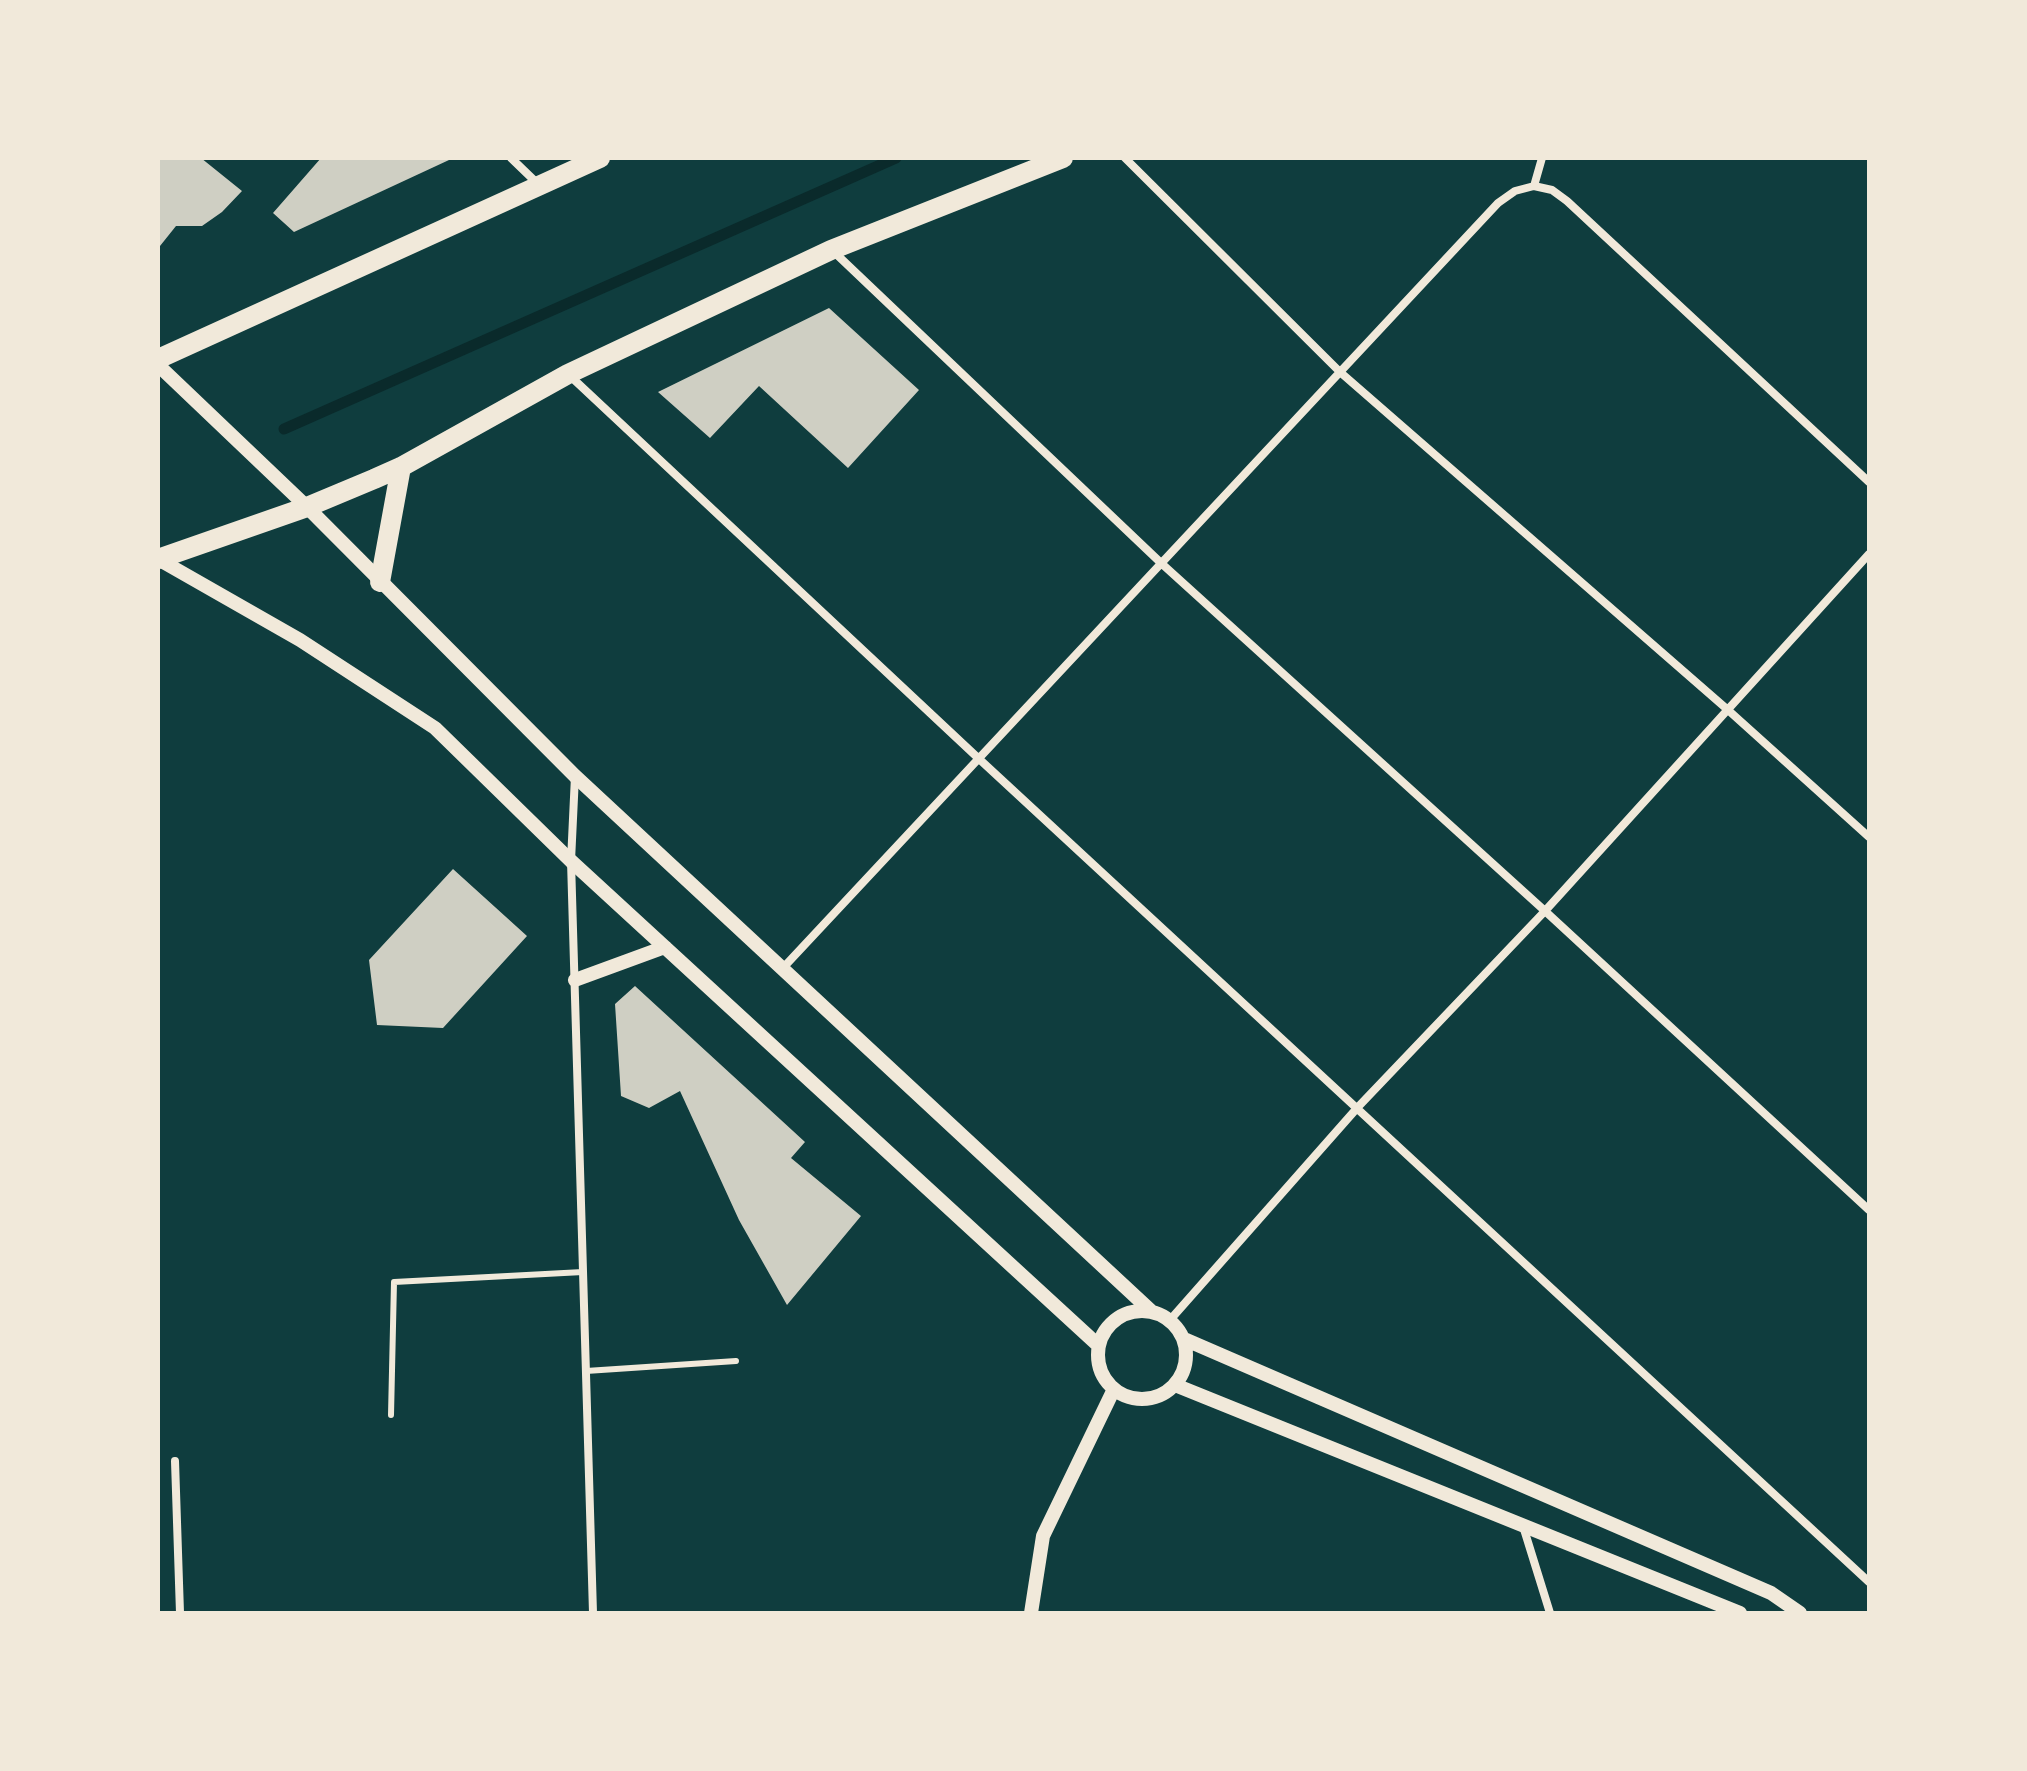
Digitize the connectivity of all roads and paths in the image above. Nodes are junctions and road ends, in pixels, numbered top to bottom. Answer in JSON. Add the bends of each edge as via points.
{"nodes":[{"id":1,"x":511,"y":158,"type":"edge"},
{"id":2,"x":600,"y":158,"type":"edge"},
{"id":3,"x":1063,"y":158,"type":"edge"},
{"id":4,"x":1125,"y":158,"type":"edge"},
{"id":5,"x":1542,"y":158,"type":"edge"},
{"id":6,"x":539,"y":186,"type":"junction"},
{"id":7,"x":1534,"y":186,"type":"junction"},
{"id":8,"x":831,"y":250,"type":"junction"},
{"id":9,"x":158,"y":362,"type":"edge"},
{"id":10,"x":1340,"y":372,"type":"junction"},
{"id":11,"x":568,"y":374,"type":"junction"},
{"id":12,"x":401,"y":467,"type":"junction"},
{"id":13,"x":1869,"y":482,"type":"edge"},
{"id":14,"x":307,"y":507,"type":"junction"},
{"id":15,"x":1869,"y":554,"type":"edge"},
{"id":16,"x":158,"y":559,"type":"edge"},
{"id":17,"x":1161,"y":563,"type":"junction"},
{"id":18,"x":380,"y":582,"type":"junction"},
{"id":19,"x":1728,"y":710,"type":"junction"},
{"id":20,"x":977,"y":757,"type":"junction"},
{"id":21,"x":575,"y":776,"type":"junction"},
{"id":22,"x":1869,"y":837,"type":"edge"},
{"id":23,"x":571,"y":861,"type":"junction"},
{"id":24,"x":1545,"y":911,"type":"junction"},
{"id":25,"x":665,"y":947,"type":"junction"},
{"id":26,"x":782,"y":969,"type":"junction"},
{"id":27,"x":575,"y":980,"type":"junction"},
{"id":28,"x":1358,"y":1107,"type":"junction"},
{"id":29,"x":1869,"y":1210,"type":"edge"},
{"id":30,"x":583,"y":1272,"type":"junction"},
{"id":31,"x":1151,"y":1311,"type":"junction"},
{"id":32,"x":1170,"y":1320,"type":"junction"},
{"id":33,"x":1184,"y":1339,"type":"junction"},
{"id":34,"x":1099,"y":1346,"type":"junction"},
{"id":35,"x":736,"y":1361,"type":"dead end"},
{"id":36,"x":586,"y":1371,"type":"junction"},
{"id":37,"x":1175,"y":1385,"type":"junction"},
{"id":38,"x":1114,"y":1389,"type":"junction"},
{"id":39,"x":391,"y":1415,"type":"dead end"},
{"id":40,"x":175,"y":1461,"type":"dead end"},
{"id":41,"x":1523,"y":1526,"type":"junction"},
{"id":42,"x":1869,"y":1582,"type":"edge"},
{"id":43,"x":180,"y":1613,"type":"edge"},
{"id":44,"x":593,"y":1613,"type":"edge"},
{"id":45,"x":1031,"y":1613,"type":"edge"},
{"id":46,"x":1550,"y":1613,"type":"edge"},
{"id":47,"x":1740,"y":1613,"type":"edge"},
{"id":48,"x":1800,"y":1613,"type":"edge"}],
"edges":[{"from":1,"to":6,"type":"street"},
{"from":2,"to":6,"type":"main road"},
{"from":3,"to":8,"type":"main road"},
{"from":4,"to":10,"type":"street"},
{"from":5,"to":7,"type":"street"},
{"from":6,"to":9,"type":"main road"},
{"from":7,"to":10,"type":"street","via":[[1498,203]]},
{"from":7,"to":13,"type":"street","via":[[1567,201]]},
{"from":8,"to":11,"type":"main road"},
{"from":8,"to":17,"type":"street"},
{"from":9,"to":14,"type":"street"},
{"from":10,"to":17,"type":"street"},
{"from":10,"to":19,"type":"street"},
{"from":11,"to":12,"type":"main road"},
{"from":11,"to":20,"type":"street"},
{"from":12,"to":14,"type":"main road"},
{"from":12,"to":18,"type":"main road"},
{"from":14,"to":16,"type":"main road"},
{"from":14,"to":18,"type":"street"},
{"from":15,"to":19,"type":"street"},
{"from":16,"to":23,"type":"street","via":[[300,640],[435,728]]},
{"from":17,"to":20,"type":"street"},
{"from":17,"to":24,"type":"street"},
{"from":18,"to":21,"type":"street"},
{"from":19,"to":22,"type":"street"},
{"from":19,"to":24,"type":"street"},
{"from":20,"to":26,"type":"street"},
{"from":20,"to":28,"type":"street"},
{"from":21,"to":23,"type":"street"},
{"from":21,"to":26,"type":"street"},
{"from":23,"to":25,"type":"street"},
{"from":23,"to":27,"type":"street"},
{"from":24,"to":28,"type":"street"},
{"from":24,"to":29,"type":"street"},
{"from":25,"to":27,"type":"street"},
{"from":25,"to":34,"type":"street"},
{"from":26,"to":31,"type":"street"},
{"from":27,"to":30,"type":"street"},
{"from":28,"to":32,"type":"street"},
{"from":28,"to":42,"type":"street"},
{"from":30,"to":36,"type":"street"},
{"from":30,"to":39,"type":"lane","via":[[394,1282]]},
{"from":31,"to":32,"type":"street"},
{"from":31,"to":34,"type":"street","via":[[1112,1322]]},
{"from":32,"to":33,"type":"street"},
{"from":33,"to":37,"type":"street","via":[[1186,1363]]},
{"from":33,"to":48,"type":"street","via":[[1771,1593]]},
{"from":34,"to":38,"type":"street","via":[[1101,1370]]},
{"from":35,"to":36,"type":"lane"},
{"from":36,"to":44,"type":"street"},
{"from":37,"to":38,"type":"street","via":[[1152,1399]]},
{"from":37,"to":41,"type":"street"},
{"from":38,"to":45,"type":"street","via":[[1043,1536]]},
{"from":40,"to":43,"type":"street"},
{"from":41,"to":46,"type":"street"},
{"from":41,"to":47,"type":"street"}]}
